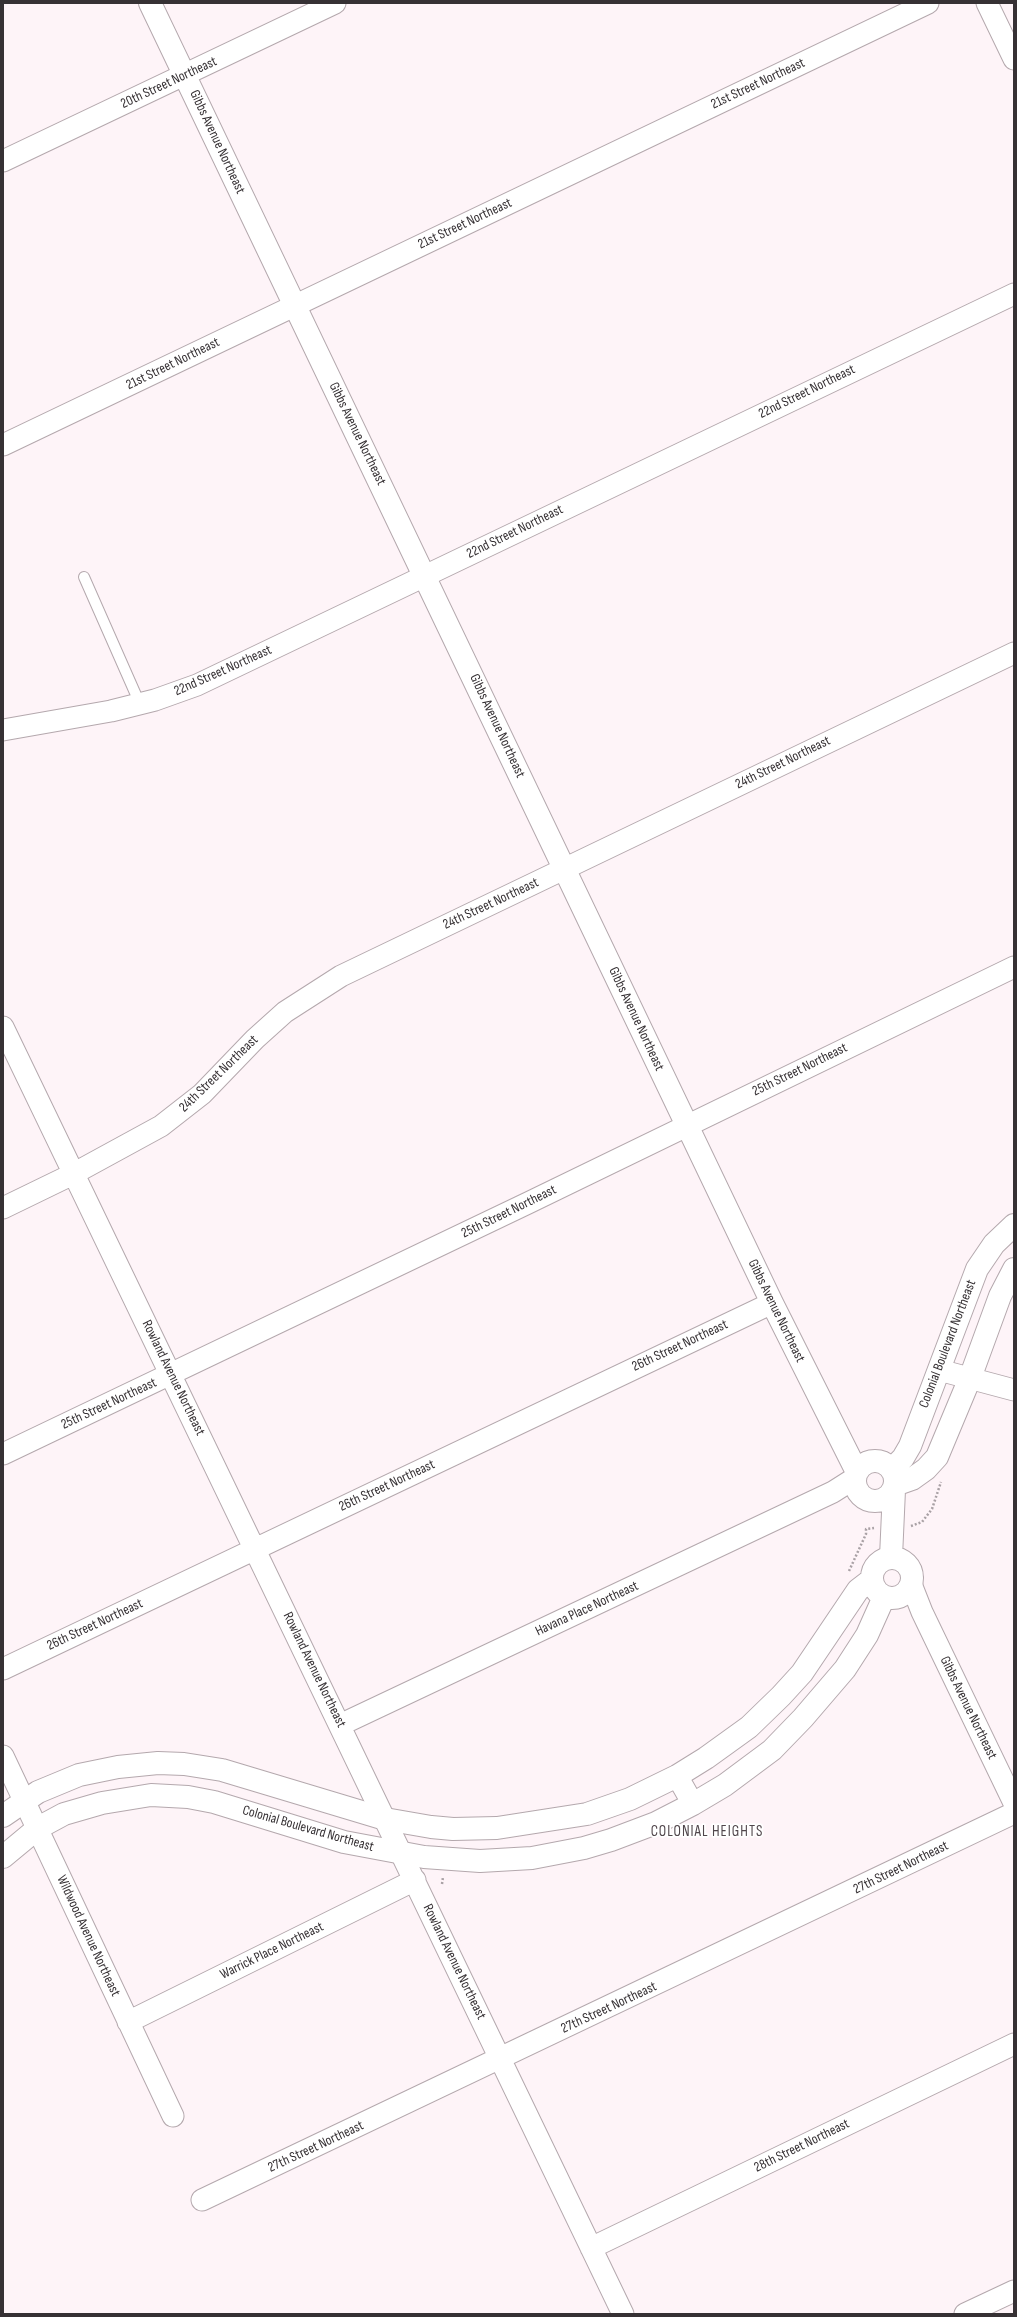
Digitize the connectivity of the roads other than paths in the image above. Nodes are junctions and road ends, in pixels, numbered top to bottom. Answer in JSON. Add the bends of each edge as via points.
{"nodes":[{"id":1,"x":150,"y":3,"type":"edge"},
{"id":2,"x":335,"y":3,"type":"edge"},
{"id":3,"x":928,"y":3,"type":"edge"},
{"id":4,"x":986,"y":3,"type":"edge"},
{"id":5,"x":1014,"y":59,"type":"edge"},
{"id":6,"x":185,"y":75,"type":"junction"},
{"id":7,"x":3,"y":162,"type":"edge"},
{"id":8,"x":1014,"y":294,"type":"edge"},
{"id":9,"x":295,"y":306,"type":"junction"},
{"id":10,"x":3,"y":446,"type":"edge"},
{"id":11,"x":425,"y":575,"type":"junction"},
{"id":12,"x":84,"y":577,"type":"dead end"},
{"id":13,"x":1014,"y":652,"type":"edge"},
{"id":14,"x":140,"y":704,"type":"junction"},
{"id":15,"x":3,"y":730,"type":"edge"},
{"id":16,"x":565,"y":869,"type":"junction"},
{"id":17,"x":1014,"y":967,"type":"edge"},
{"id":18,"x":3,"y":1027,"type":"edge"},
{"id":19,"x":687,"y":1125,"type":"junction"},
{"id":20,"x":74,"y":1174,"type":"junction"},
{"id":21,"x":3,"y":1208,"type":"edge"},
{"id":22,"x":1014,"y":1225,"type":"edge"},
{"id":23,"x":1014,"y":1269,"type":"edge"},
{"id":24,"x":772,"y":1303,"type":"junction"},
{"id":25,"x":939,"y":1370,"type":"junction"},
{"id":26,"x":171,"y":1374,"type":"junction"},
{"id":27,"x":970,"y":1378,"type":"junction"},
{"id":28,"x":1014,"y":1390,"type":"edge"},
{"id":29,"x":3,"y":1454,"type":"edge"},
{"id":30,"x":858,"y":1476,"type":"junction"},
{"id":31,"x":891,"y":1486,"type":"junction"},
{"id":32,"x":255,"y":1548,"type":"junction"},
{"id":33,"x":881,"y":1566,"type":"junction"},
{"id":34,"x":898,"y":1593,"type":"junction"},
{"id":35,"x":3,"y":1669,"type":"edge"},
{"id":36,"x":340,"y":1725,"type":"junction"},
{"id":37,"x":3,"y":1756,"type":"edge"},
{"id":38,"x":677,"y":1776,"type":"junction"},
{"id":39,"x":24,"y":1801,"type":"junction"},
{"id":40,"x":1014,"y":1803,"type":"edge"},
{"id":41,"x":693,"y":1804,"type":"junction"},
{"id":42,"x":1014,"y":1813,"type":"edge"},
{"id":43,"x":3,"y":1816,"type":"edge"},
{"id":44,"x":385,"y":1819,"type":"junction"},
{"id":45,"x":38,"y":1828,"type":"junction"},
{"id":46,"x":402,"y":1853,"type":"junction"},
{"id":47,"x":3,"y":1857,"type":"edge"},
{"id":48,"x":415,"y":1880,"type":"junction"},
{"id":49,"x":128,"y":2022,"type":"junction"},
{"id":50,"x":1014,"y":2044,"type":"edge"},
{"id":51,"x":501,"y":2059,"type":"junction"},
{"id":52,"x":173,"y":2116,"type":"dead end"},
{"id":53,"x":202,"y":2200,"type":"dead end"},
{"id":54,"x":591,"y":2248,"type":"junction"},
{"id":55,"x":1014,"y":2291,"type":"edge"},
{"id":56,"x":623,"y":2314,"type":"edge"},
{"id":57,"x":965,"y":2314,"type":"edge"}],
"edges":[{"from":1,"to":6,"type":"street","name":"Gibbs Avenue Northeast"},
{"from":2,"to":6,"type":"street","name":"20th Street Northeast"},
{"from":3,"to":9,"type":"street","name":"21st Street Northeast"},
{"from":4,"to":5,"type":"street"},
{"from":6,"to":7,"type":"street","name":"20th Street Northeast"},
{"from":6,"to":9,"type":"street","name":"Gibbs Avenue Northeast"},
{"from":8,"to":11,"type":"street","name":"22nd Street Northeast"},
{"from":9,"to":10,"type":"street","name":"21st Street Northeast"},
{"from":9,"to":11,"type":"street","name":"Gibbs Avenue Northeast"},
{"from":11,"to":14,"type":"street","name":"22nd Street Northeast","via":[[197,685]]},
{"from":11,"to":16,"type":"street","name":"Gibbs Avenue Northeast"},
{"from":12,"to":14,"type":"lane"},
{"from":13,"to":16,"type":"street","name":"24th Street Northeast"},
{"from":14,"to":15,"type":"street","name":"22nd Street Northeast"},
{"from":16,"to":19,"type":"street","name":"Gibbs Avenue Northeast"},
{"from":16,"to":20,"type":"street","name":"24th Street Northeast","via":[[340,976],[308,995],[255,1039],[182,1111],[140,1139]]},
{"from":17,"to":19,"type":"street","name":"25th Street Northeast"},
{"from":18,"to":20,"type":"street","name":"Rowland Avenue Northeast"},
{"from":19,"to":24,"type":"street","name":"Gibbs Avenue Northeast"},
{"from":19,"to":26,"type":"street","name":"25th Street Northeast"},
{"from":20,"to":21,"type":"street","name":"24th Street Northeast"},
{"from":20,"to":26,"type":"street","name":"Rowland Avenue Northeast"},
{"from":22,"to":25,"type":"street","name":"Colonial Boulevard Northeast","via":[[994,1244],[977,1270]]},
{"from":23,"to":27,"type":"street","via":[[1000,1296]]},
{"from":24,"to":30,"type":"street","name":"Gibbs Avenue Northeast"},
{"from":24,"to":32,"type":"street","name":"26th Street Northeast"},
{"from":25,"to":27,"type":"street"},
{"from":25,"to":31,"type":"street","name":"Colonial Boulevard Northeast","via":[[907,1453]]},
{"from":26,"to":29,"type":"street","name":"25th Street Northeast"},
{"from":26,"to":32,"type":"street","name":"Rowland Avenue Northeast"},
{"from":27,"to":28,"type":"street"},
{"from":27,"to":31,"type":"street","via":[[937,1457],[912,1479]]},
{"from":30,"to":31,"type":"street","via":[[870,1501]]},
{"from":30,"to":31,"type":"street","via":[[880,1461]]},
{"from":30,"to":36,"type":"street","name":"Havana Place Northeast","via":[[833,1492]]},
{"from":31,"to":33,"type":"street"},
{"from":32,"to":35,"type":"street","name":"26th Street Northeast"},
{"from":32,"to":36,"type":"street","name":"Rowland Avenue Northeast"},
{"from":33,"to":34,"type":"street","via":[[875,1590]]},
{"from":33,"to":34,"type":"street","via":[[900,1559],[909,1567],[912,1573]]},
{"from":33,"to":38,"type":"street","via":[[858,1590],[825,1641],[781,1696],[728,1743]]},
{"from":34,"to":40,"type":"street","name":"Gibbs Avenue Northeast","via":[[922,1612]]},
{"from":34,"to":41,"type":"street","name":"Colonial Boulevard Northeast","via":[[874,1622],[831,1687],[803,1718],[759,1761]]},
{"from":36,"to":44,"type":"street","name":"Rowland Avenue Northeast"},
{"from":37,"to":39,"type":"street","name":"Wildwood Avenue Northeast"},
{"from":38,"to":41,"type":"street"},
{"from":38,"to":44,"type":"street","via":[[630,1799],[587,1814],[523,1826],[453,1829]]},
{"from":39,"to":43,"type":"street"},
{"from":39,"to":44,"type":"street","via":[[61,1782],[96,1770],[138,1764],[178,1764],[222,1770]]},
{"from":39,"to":45,"type":"street","name":"Wildwood Avenue Northeast"},
{"from":41,"to":46,"type":"street","name":"Colonial Boulevard Northeast","via":[[656,1823],[611,1840],[553,1854],[480,1861]]},
{"from":42,"to":51,"type":"street","name":"27th Street Northeast"},
{"from":44,"to":46,"type":"street","name":"Rowland Avenue Northeast"},
{"from":45,"to":46,"type":"street","name":"Colonial Boulevard Northeast","via":[[64,1814],[102,1803],[140,1796],[188,1797],[236,1808],[344,1842]]},
{"from":45,"to":47,"type":"street","name":"Colonial Boulevard Northeast"},
{"from":45,"to":49,"type":"street","name":"Wildwood Avenue Northeast"},
{"from":46,"to":48,"type":"street","name":"Rowland Avenue Northeast"},
{"from":48,"to":49,"type":"street","name":"Warrick Place Northeast"},
{"from":48,"to":51,"type":"street","name":"Rowland Avenue Northeast"},
{"from":49,"to":52,"type":"street","name":"Wildwood Avenue Northeast"},
{"from":50,"to":54,"type":"street","name":"28th Street Northeast"},
{"from":51,"to":53,"type":"street","name":"27th Street Northeast"},
{"from":51,"to":54,"type":"street","name":"Rowland Avenue Northeast"},
{"from":54,"to":56,"type":"street","name":"Rowland Avenue Northeast"},
{"from":55,"to":57,"type":"street"}]}
